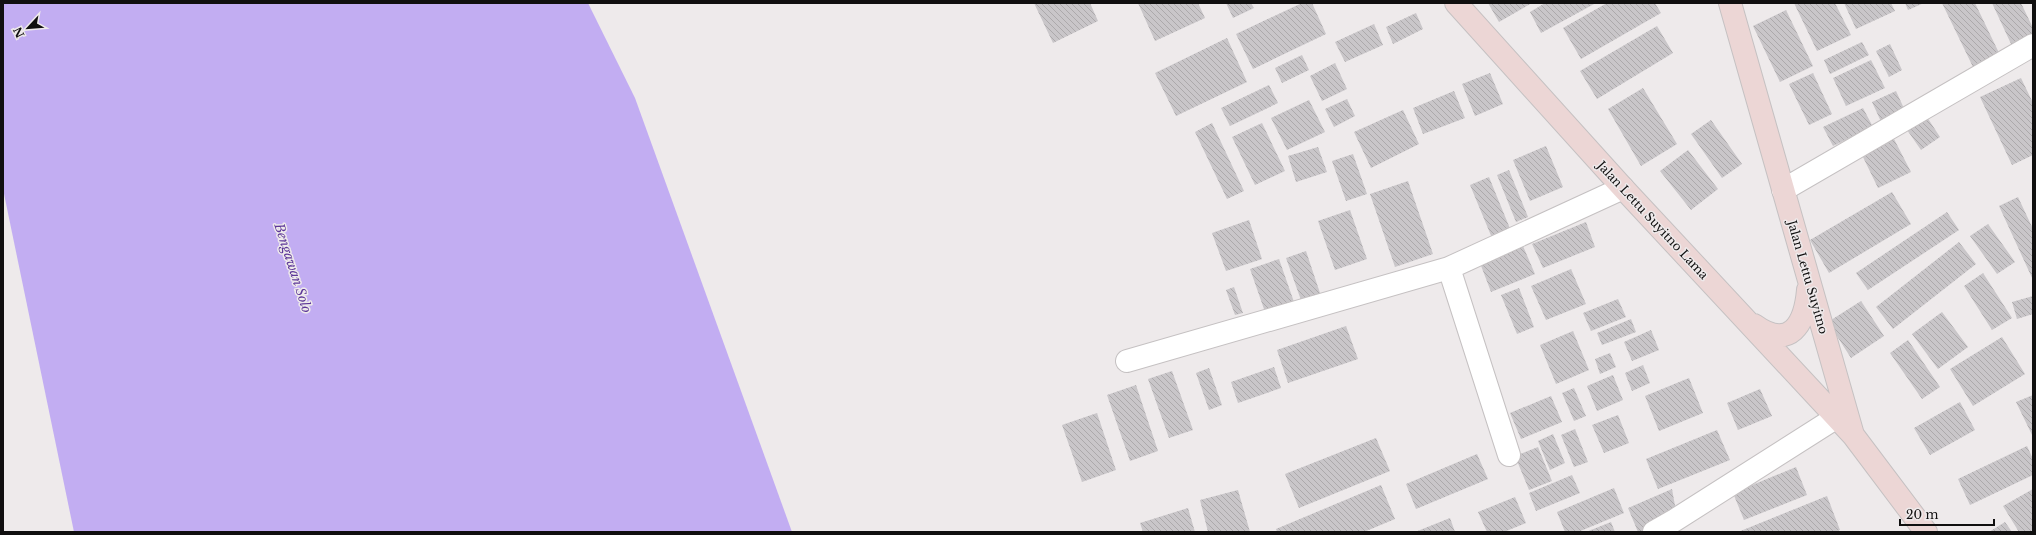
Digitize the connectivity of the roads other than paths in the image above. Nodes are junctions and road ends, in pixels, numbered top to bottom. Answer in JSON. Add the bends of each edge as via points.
{"nodes":[{"id":1,"x":1456,"y":3,"type":"edge"},
{"id":2,"x":1730,"y":3,"type":"edge"},
{"id":3,"x":2033,"y":45,"type":"edge"},
{"id":4,"x":1623,"y":188,"type":"junction"},
{"id":5,"x":1783,"y":190,"type":"junction"},
{"id":6,"x":1449,"y":268,"type":"junction"},
{"id":7,"x":1809,"y":285,"type":"junction"},
{"id":8,"x":1742,"y":316,"type":"junction"},
{"id":9,"x":1127,"y":361,"type":"dead end"},
{"id":10,"x":1837,"y":417,"type":"junction"},
{"id":11,"x":1853,"y":435,"type":"junction"},
{"id":12,"x":1509,"y":454,"type":"dead end"},
{"id":13,"x":1654,"y":532,"type":"edge"},
{"id":14,"x":1926,"y":532,"type":"edge"}],
"edges":[{"from":1,"to":4,"type":"main road","name":"Jalan Lettu Suyitno Lama"},
{"from":2,"to":5,"type":"main road","name":"Jalan Lettu Suyitno"},
{"from":3,"to":5,"type":"street"},
{"from":4,"to":6,"type":"street"},
{"from":4,"to":8,"type":"main road","name":"Jalan Lettu Suyitno Lama"},
{"from":5,"to":7,"type":"main road","name":"Jalan Lettu Suyitno"},
{"from":6,"to":9,"type":"street"},
{"from":6,"to":12,"type":"street"},
{"from":7,"to":8,"type":"main road","via":[[1807,308],[1802,320],[1794,330],[1782,336],[1769,334]]},
{"from":7,"to":11,"type":"main road","name":"Jalan Lettu Suyitno"},
{"from":8,"to":10,"type":"main road","name":"Jalan Lettu Suyitno Lama"},
{"from":10,"to":11,"type":"main road","name":"Jalan Lettu Suyitno Lama"},
{"from":10,"to":13,"type":"street"},
{"from":11,"to":14,"type":"main road","name":"Jalan Lettu Suyitno"}]}
